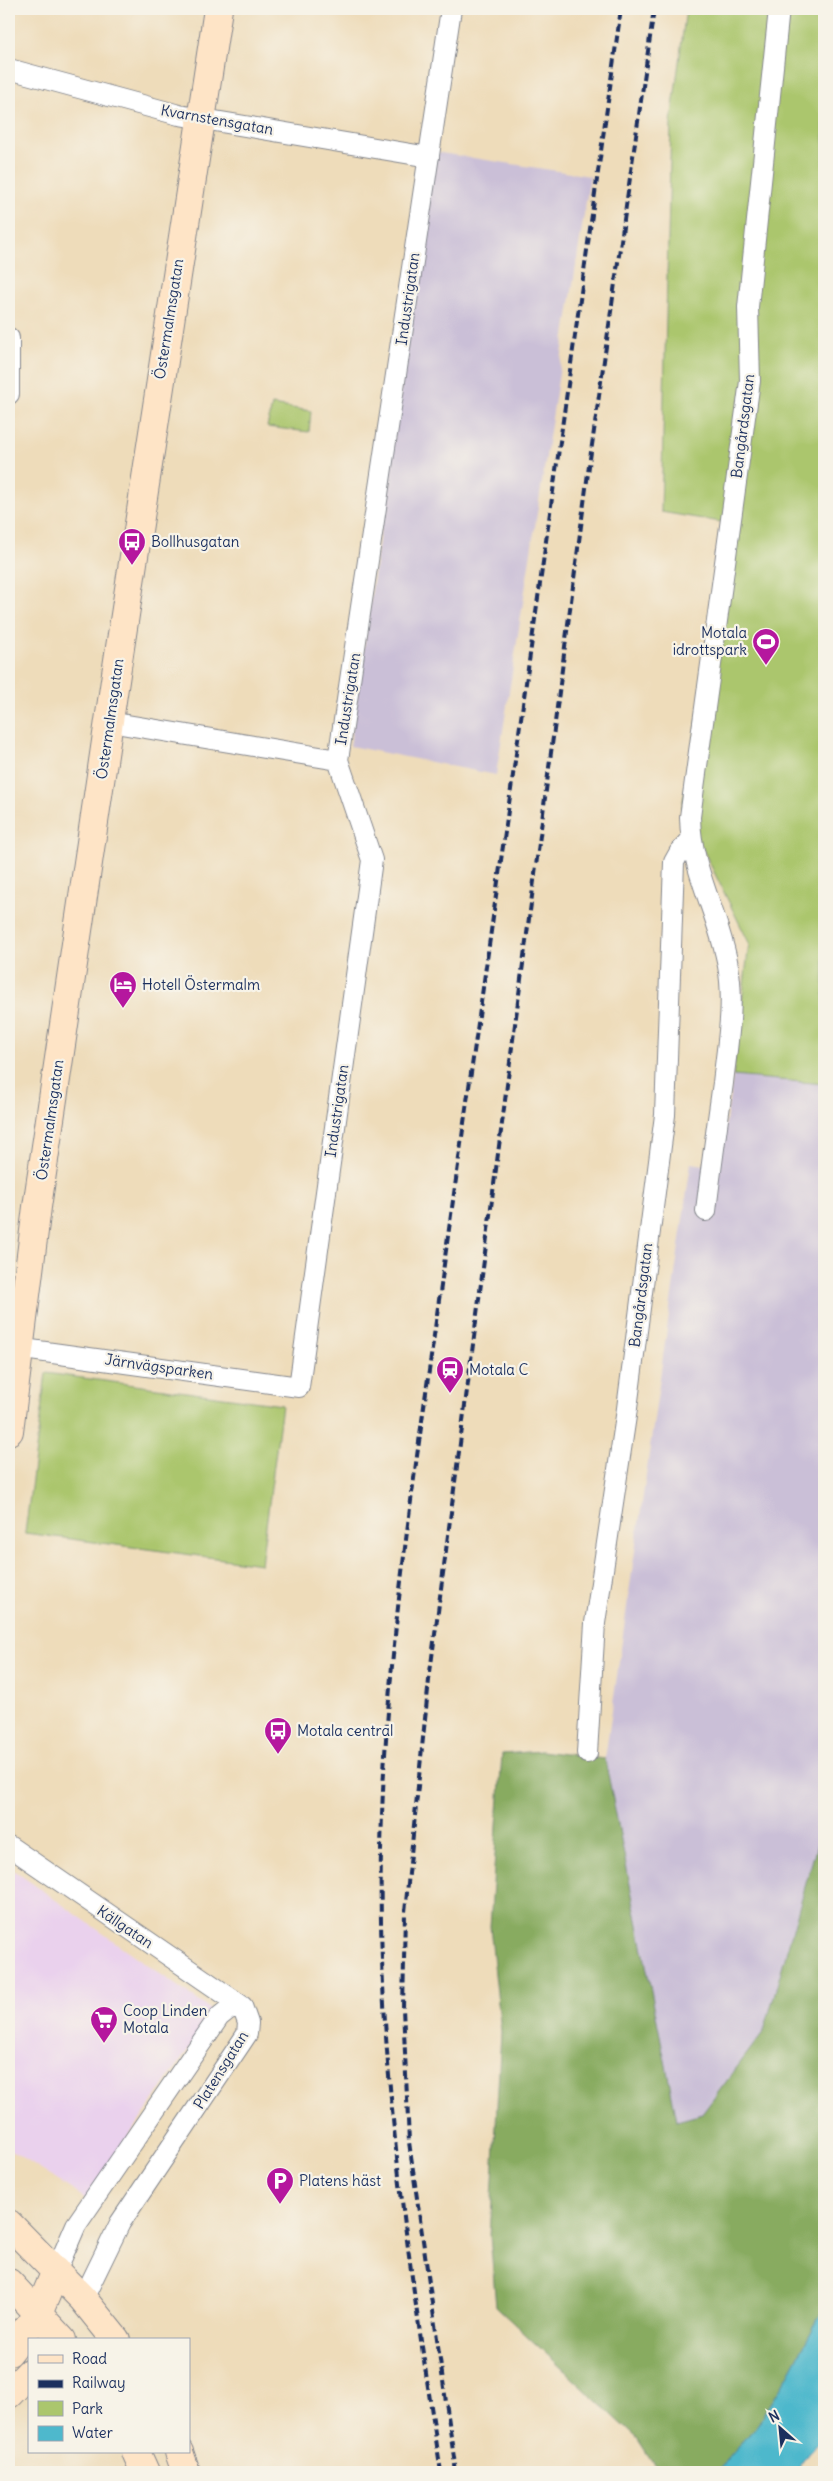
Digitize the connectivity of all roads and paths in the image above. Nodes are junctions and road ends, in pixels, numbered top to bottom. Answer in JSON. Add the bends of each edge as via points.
{"nodes":[{"id":1,"x":218,"y":9,"type":"edge"},
{"id":2,"x":452,"y":9,"type":"edge"},
{"id":3,"x":779,"y":9,"type":"edge"},
{"id":4,"x":9,"y":69,"type":"edge"},
{"id":5,"x":200,"y":118,"type":"junction"},
{"id":6,"x":429,"y":156,"type":"junction"},
{"id":7,"x":9,"y":338,"type":"edge"},
{"id":8,"x":9,"y":394,"type":"edge"},
{"id":9,"x":108,"y":722,"type":"junction"},
{"id":10,"x":338,"y":760,"type":"junction"},
{"id":11,"x":690,"y":841,"type":"junction"},
{"id":12,"x":706,"y":1211,"type":"dead end"},
{"id":13,"x":14,"y":1347,"type":"edge"},
{"id":14,"x":300,"y":1386,"type":"joint"},
{"id":15,"x":9,"y":1431,"type":"edge"},
{"id":16,"x":587,"y":1753,"type":"dead end"},
{"id":17,"x":9,"y":1846,"type":"edge"},
{"id":18,"x":242,"y":2006,"type":"junction"},
{"id":19,"x":9,"y":2224,"type":"edge"},
{"id":20,"x":56,"y":2271,"type":"junction"},
{"id":21,"x":9,"y":2283,"type":"edge"},
{"id":22,"x":83,"y":2299,"type":"junction"},
{"id":23,"x":38,"y":2314,"type":"junction"},
{"id":24,"x":63,"y":2338,"type":"edge"},
{"id":25,"x":64,"y":2338,"type":"edge"},
{"id":26,"x":114,"y":2338,"type":"edge"},
{"id":27,"x":28,"y":2344,"type":"edge"},
{"id":28,"x":14,"y":2346,"type":"edge"},
{"id":29,"x":28,"y":2374,"type":"edge"},
{"id":30,"x":9,"y":2394,"type":"edge"},
{"id":31,"x":28,"y":2395,"type":"edge"},
{"id":32,"x":9,"y":2399,"type":"edge"},
{"id":33,"x":137,"y":2454,"type":"edge"},
{"id":34,"x":180,"y":2454,"type":"edge"},
{"id":35,"x":145,"y":2472,"type":"edge"},
{"id":36,"x":186,"y":2472,"type":"edge"}],
"edges":[{"from":1,"to":5,"type":"street","name":"Östermalmsgatan"},
{"from":2,"to":6,"type":"street","name":"Industrigatan"},
{"from":3,"to":11,"type":"street","name":"Bangårdsgatan","via":[[748,307],[750,381],[692,795]]},
{"from":4,"to":5,"type":"street","name":"Kvarnstensgatan"},
{"from":5,"to":6,"type":"street","name":"Kvarnstensgatan"},
{"from":5,"to":9,"type":"street","name":"Östermalmsgatan"},
{"from":6,"to":10,"type":"street","name":"Industrigatan"},
{"from":7,"to":8,"type":"street"},
{"from":9,"to":10,"type":"street"},
{"from":9,"to":13,"type":"street","name":"Östermalmsgatan"},
{"from":10,"to":14,"type":"street","name":"Industrigatan","via":[[372,860]]},
{"from":11,"to":12,"type":"street","name":"Bangårdsgatan","via":[[695,864],[721,931],[731,996]]},
{"from":11,"to":16,"type":"street","name":"Bangårdsgatan","via":[[674,862],[665,1115],[595,1624]]},
{"from":13,"to":14,"type":"street","name":"Järnvägsparken"},
{"from":13,"to":15,"type":"street","name":"Östermalmsgatan"},
{"from":17,"to":18,"type":"street","name":"Källgatan"},
{"from":18,"to":20,"type":"street","name":"Platensgatan","via":[[229,2009],[219,2017],[76,2225]]},
{"from":18,"to":22,"type":"street","name":"Platensgatan","via":[[248,2023],[247,2034],[120,2223]]},
{"from":19,"to":20,"type":"street"},
{"from":20,"to":22,"type":"street"},
{"from":20,"to":23,"type":"street","name":"Platensgatan"},
{"from":21,"to":23,"type":"street"},
{"from":22,"to":25,"type":"street","name":"Platensgatan"},
{"from":22,"to":26,"type":"street"},
{"from":23,"to":24,"type":"street"},
{"from":23,"to":28,"type":"street","name":"Platensgatan"},
{"from":27,"to":28,"type":"street"},
{"from":29,"to":30,"type":"street"},
{"from":31,"to":32,"type":"street"},
{"from":33,"to":35,"type":"street"},
{"from":34,"to":36,"type":"street"}]}
